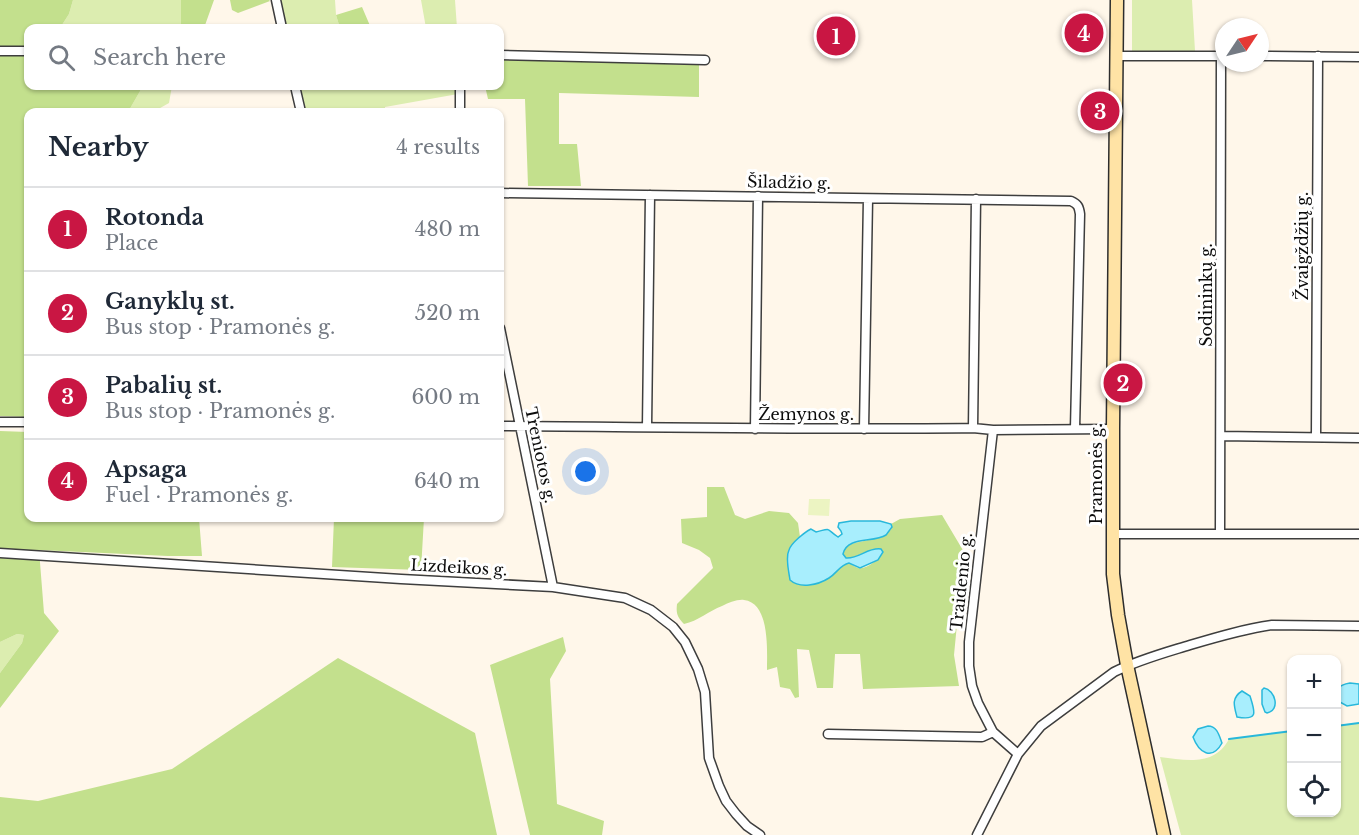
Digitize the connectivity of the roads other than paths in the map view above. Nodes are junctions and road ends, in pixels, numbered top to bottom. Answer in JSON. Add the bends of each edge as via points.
{"nodes":[{"id":1,"x":276,"y":0,"type":"edge"},
{"id":2,"x":1117,"y":0,"type":"edge"},
{"id":3,"x":281,"y":24,"type":"edge"},
{"id":4,"x":0,"y":51,"type":"edge"},
{"id":5,"x":24,"y":51,"type":"edge"},
{"id":6,"x":504,"y":55,"type":"edge"},
{"id":7,"x":1116,"y":56,"type":"junction"},
{"id":8,"x":1269,"y":56,"type":"edge"},
{"id":9,"x":1318,"y":56,"type":"junction"},
{"id":10,"x":1215,"y":57,"type":"edge"},
{"id":11,"x":1359,"y":57,"type":"edge"},
{"id":12,"x":705,"y":60,"type":"dead end"},
{"id":13,"x":1222,"y":72,"type":"edge"},
{"id":14,"x":296,"y":90,"type":"edge"},
{"id":15,"x":460,"y":90,"type":"edge"},
{"id":16,"x":300,"y":108,"type":"edge"},
{"id":17,"x":460,"y":108,"type":"edge"},
{"id":18,"x":504,"y":193,"type":"edge"},
{"id":19,"x":650,"y":195,"type":"junction"},
{"id":20,"x":758,"y":196,"type":"junction"},
{"id":21,"x":868,"y":199,"type":"junction"},
{"id":22,"x":976,"y":199,"type":"junction"},
{"id":23,"x":504,"y":348,"type":"edge"},
{"id":24,"x":0,"y":422,"type":"edge"},
{"id":25,"x":24,"y":422,"type":"edge"},
{"id":26,"x":504,"y":426,"type":"edge"},
{"id":27,"x":647,"y":426,"type":"junction"},
{"id":28,"x":520,"y":427,"type":"junction"},
{"id":29,"x":973,"y":428,"type":"junction"},
{"id":30,"x":755,"y":429,"type":"junction"},
{"id":31,"x":864,"y":429,"type":"junction"},
{"id":32,"x":1075,"y":429,"type":"junction"},
{"id":33,"x":1113,"y":429,"type":"junction"},
{"id":34,"x":993,"y":430,"type":"junction"},
{"id":35,"x":1221,"y":436,"type":"junction"},
{"id":36,"x":1316,"y":437,"type":"junction"},
{"id":37,"x":1359,"y":438,"type":"edge"},
{"id":38,"x":1112,"y":534,"type":"junction"},
{"id":39,"x":1220,"y":534,"type":"junction"},
{"id":40,"x":1359,"y":534,"type":"edge"},
{"id":41,"x":0,"y":553,"type":"edge"},
{"id":42,"x":554,"y":587,"type":"junction"},
{"id":43,"x":1359,"y":626,"type":"edge"},
{"id":44,"x":1127,"y":665,"type":"junction"},
{"id":45,"x":993,"y":732,"type":"junction"},
{"id":46,"x":828,"y":734,"type":"dead end"},
{"id":47,"x":1018,"y":754,"type":"junction"},
{"id":48,"x":760,"y":835,"type":"edge"},
{"id":49,"x":977,"y":835,"type":"edge"},
{"id":50,"x":1164,"y":835,"type":"edge"}],
"edges":[{"from":1,"to":3,"type":"street"},
{"from":2,"to":7,"type":"main road","name":"Pramonės g."},
{"from":4,"to":5,"type":"street"},
{"from":6,"to":12,"type":"street"},
{"from":7,"to":10,"type":"street"},
{"from":7,"to":33,"type":"main road","name":"Pramonės g."},
{"from":8,"to":9,"type":"street"},
{"from":9,"to":11,"type":"street"},
{"from":9,"to":36,"type":"street","name":"Žvaigždžių g."},
{"from":13,"to":35,"type":"street","name":"Sodininkų g."},
{"from":14,"to":16,"type":"street"},
{"from":15,"to":17,"type":"street"},
{"from":18,"to":19,"type":"street","name":"Šiladžio g."},
{"from":19,"to":20,"type":"street","name":"Šiladžio g."},
{"from":19,"to":27,"type":"street"},
{"from":20,"to":21,"type":"street","name":"Šiladžio g."},
{"from":20,"to":30,"type":"street"},
{"from":21,"to":22,"type":"street","name":"Šiladžio g."},
{"from":21,"to":31,"type":"street"},
{"from":22,"to":29,"type":"street"},
{"from":22,"to":32,"type":"street","name":"Šiladžio g.","via":[[1071,201],[1079,207]]},
{"from":23,"to":28,"type":"street","name":"Treniotos g."},
{"from":24,"to":25,"type":"street"},
{"from":26,"to":28,"type":"street","name":"Žemynos g."},
{"from":27,"to":28,"type":"street","name":"Žemynos g."},
{"from":27,"to":30,"type":"street","name":"Žemynos g."},
{"from":28,"to":42,"type":"street","name":"Treniotos g."},
{"from":29,"to":31,"type":"street","name":"Žemynos g."},
{"from":29,"to":34,"type":"street","name":"Žemynos g."},
{"from":30,"to":31,"type":"street","name":"Žemynos g."},
{"from":32,"to":33,"type":"street","name":"Žemynos g."},
{"from":32,"to":34,"type":"street","name":"Žemynos g."},
{"from":33,"to":38,"type":"main road","name":"Pramonės g."},
{"from":34,"to":45,"type":"street","name":"Traidenio g.","via":[[969,666],[978,704]]},
{"from":35,"to":36,"type":"street"},
{"from":35,"to":39,"type":"street","name":"Sodininkų g."},
{"from":36,"to":37,"type":"street"},
{"from":38,"to":39,"type":"street"},
{"from":38,"to":44,"type":"main road","name":"Pramonės g.","via":[[1115,593]]},
{"from":39,"to":40,"type":"street"},
{"from":41,"to":42,"type":"street","name":"Lizdeikos g."},
{"from":42,"to":48,"type":"street","name":"Lizdeikos g.","via":[[625,597],[673,627],[685,642],[703,684],[709,758],[719,786],[736,814]]},
{"from":43,"to":44,"type":"street","via":[[1260,627]]},
{"from":44,"to":47,"type":"street","via":[[1041,726]]},
{"from":44,"to":50,"type":"main road","name":"Pramonės g."},
{"from":45,"to":46,"type":"street","via":[[981,736]]},
{"from":45,"to":47,"type":"street","name":"Traidenio g."},
{"from":47,"to":49,"type":"street"}]}
